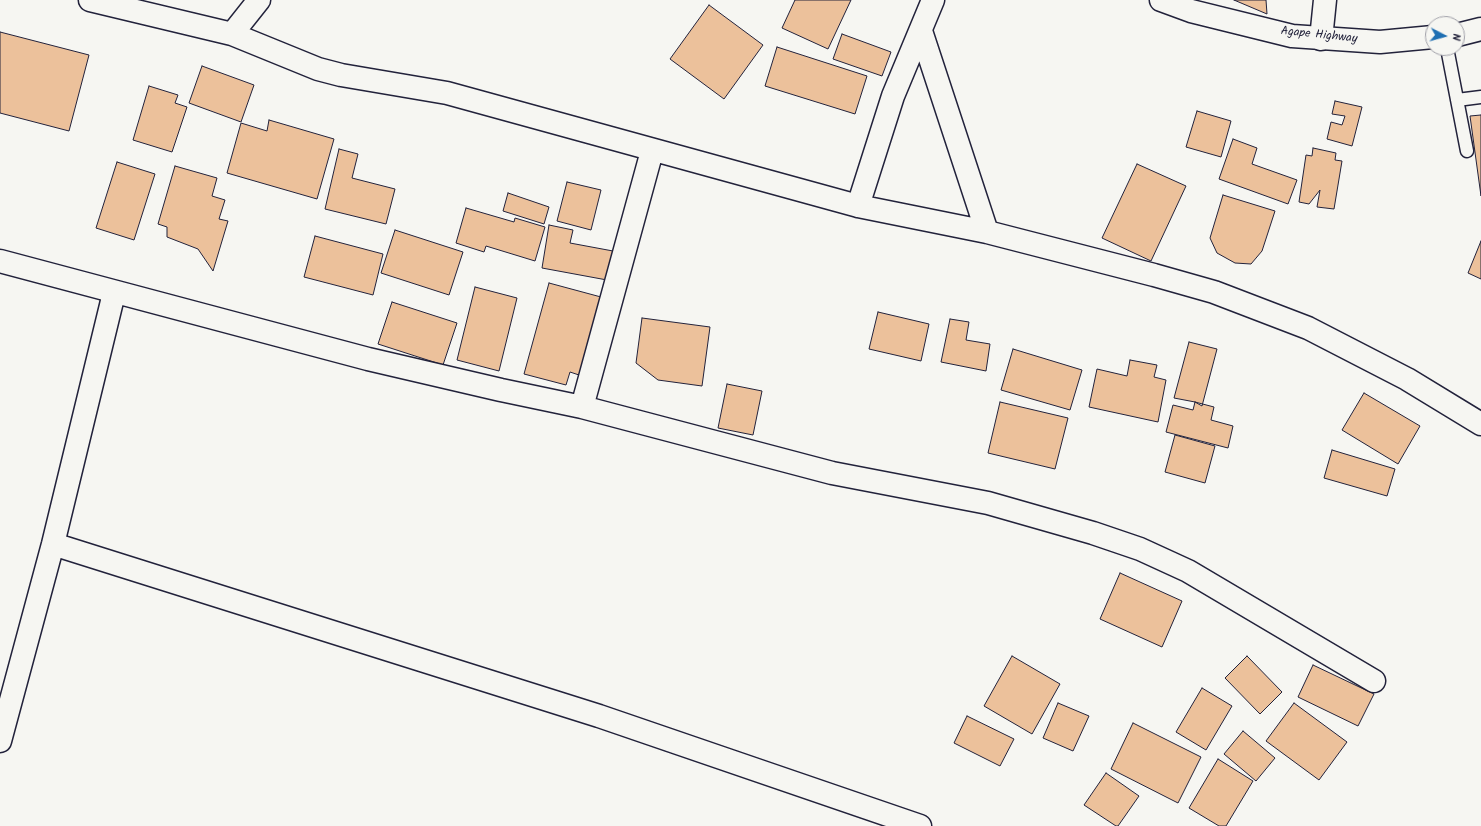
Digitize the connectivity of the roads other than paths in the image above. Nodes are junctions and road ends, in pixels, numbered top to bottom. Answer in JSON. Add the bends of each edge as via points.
{"nodes":[{"id":1,"x":90,"y":0,"type":"edge"},
{"id":2,"x":259,"y":0,"type":"edge"},
{"id":3,"x":933,"y":0,"type":"edge"},
{"id":4,"x":1161,"y":0,"type":"edge"},
{"id":5,"x":1325,"y":0,"type":"edge"},
{"id":6,"x":1481,"y":29,"type":"edge"},
{"id":7,"x":921,"y":31,"type":"junction"},
{"id":8,"x":1465,"y":33,"type":"edge"},
{"id":9,"x":232,"y":34,"type":"junction"},
{"id":10,"x":1425,"y":38,"type":"edge"},
{"id":11,"x":1321,"y":39,"type":"junction"},
{"id":12,"x":1449,"y":56,"type":"edge"},
{"id":13,"x":1481,"y":97,"type":"edge"},
{"id":14,"x":1457,"y":100,"type":"junction"},
{"id":15,"x":652,"y":151,"type":"junction"},
{"id":16,"x":1467,"y":151,"type":"dead end"},
{"id":17,"x":858,"y":206,"type":"junction"},
{"id":18,"x":987,"y":232,"type":"junction"},
{"id":19,"x":0,"y":261,"type":"edge"},
{"id":20,"x":114,"y":293,"type":"junction"},
{"id":21,"x":582,"y":407,"type":"junction"},
{"id":22,"x":1481,"y":424,"type":"edge"},
{"id":23,"x":53,"y":544,"type":"junction"},
{"id":24,"x":1374,"y":681,"type":"dead end"},
{"id":25,"x":0,"y":741,"type":"edge"},
{"id":26,"x":920,"y":826,"type":"edge"}],
"edges":[{"from":1,"to":9,"type":"street"},
{"from":2,"to":9,"type":"street"},
{"from":3,"to":7,"type":"street"},
{"from":4,"to":11,"type":"street","name":"Agape Highway","via":[[1191,11],[1292,36]]},
{"from":5,"to":11,"type":"street"},
{"from":6,"to":8,"type":"street"},
{"from":7,"to":17,"type":"street","via":[[893,96]]},
{"from":7,"to":18,"type":"street"},
{"from":9,"to":15,"type":"street","via":[[318,69],[447,93]]},
{"from":10,"to":11,"type":"street","name":"Agape Highway","via":[[1380,42]]},
{"from":12,"to":14,"type":"lane"},
{"from":13,"to":14,"type":"lane"},
{"from":14,"to":16,"type":"lane"},
{"from":15,"to":17,"type":"street"},
{"from":15,"to":21,"type":"street"},
{"from":17,"to":18,"type":"street"},
{"from":18,"to":22,"type":"street","via":[[1154,274],[1262,310],[1308,328],[1407,379]]},
{"from":19,"to":20,"type":"street"},
{"from":20,"to":21,"type":"street","via":[[368,359]]},
{"from":20,"to":23,"type":"street"},
{"from":21,"to":24,"type":"street","via":[[832,473],[988,503],[1100,535],[1140,549],[1188,571]]},
{"from":23,"to":25,"type":"street"},
{"from":23,"to":26,"type":"street","via":[[600,716]]}]}
